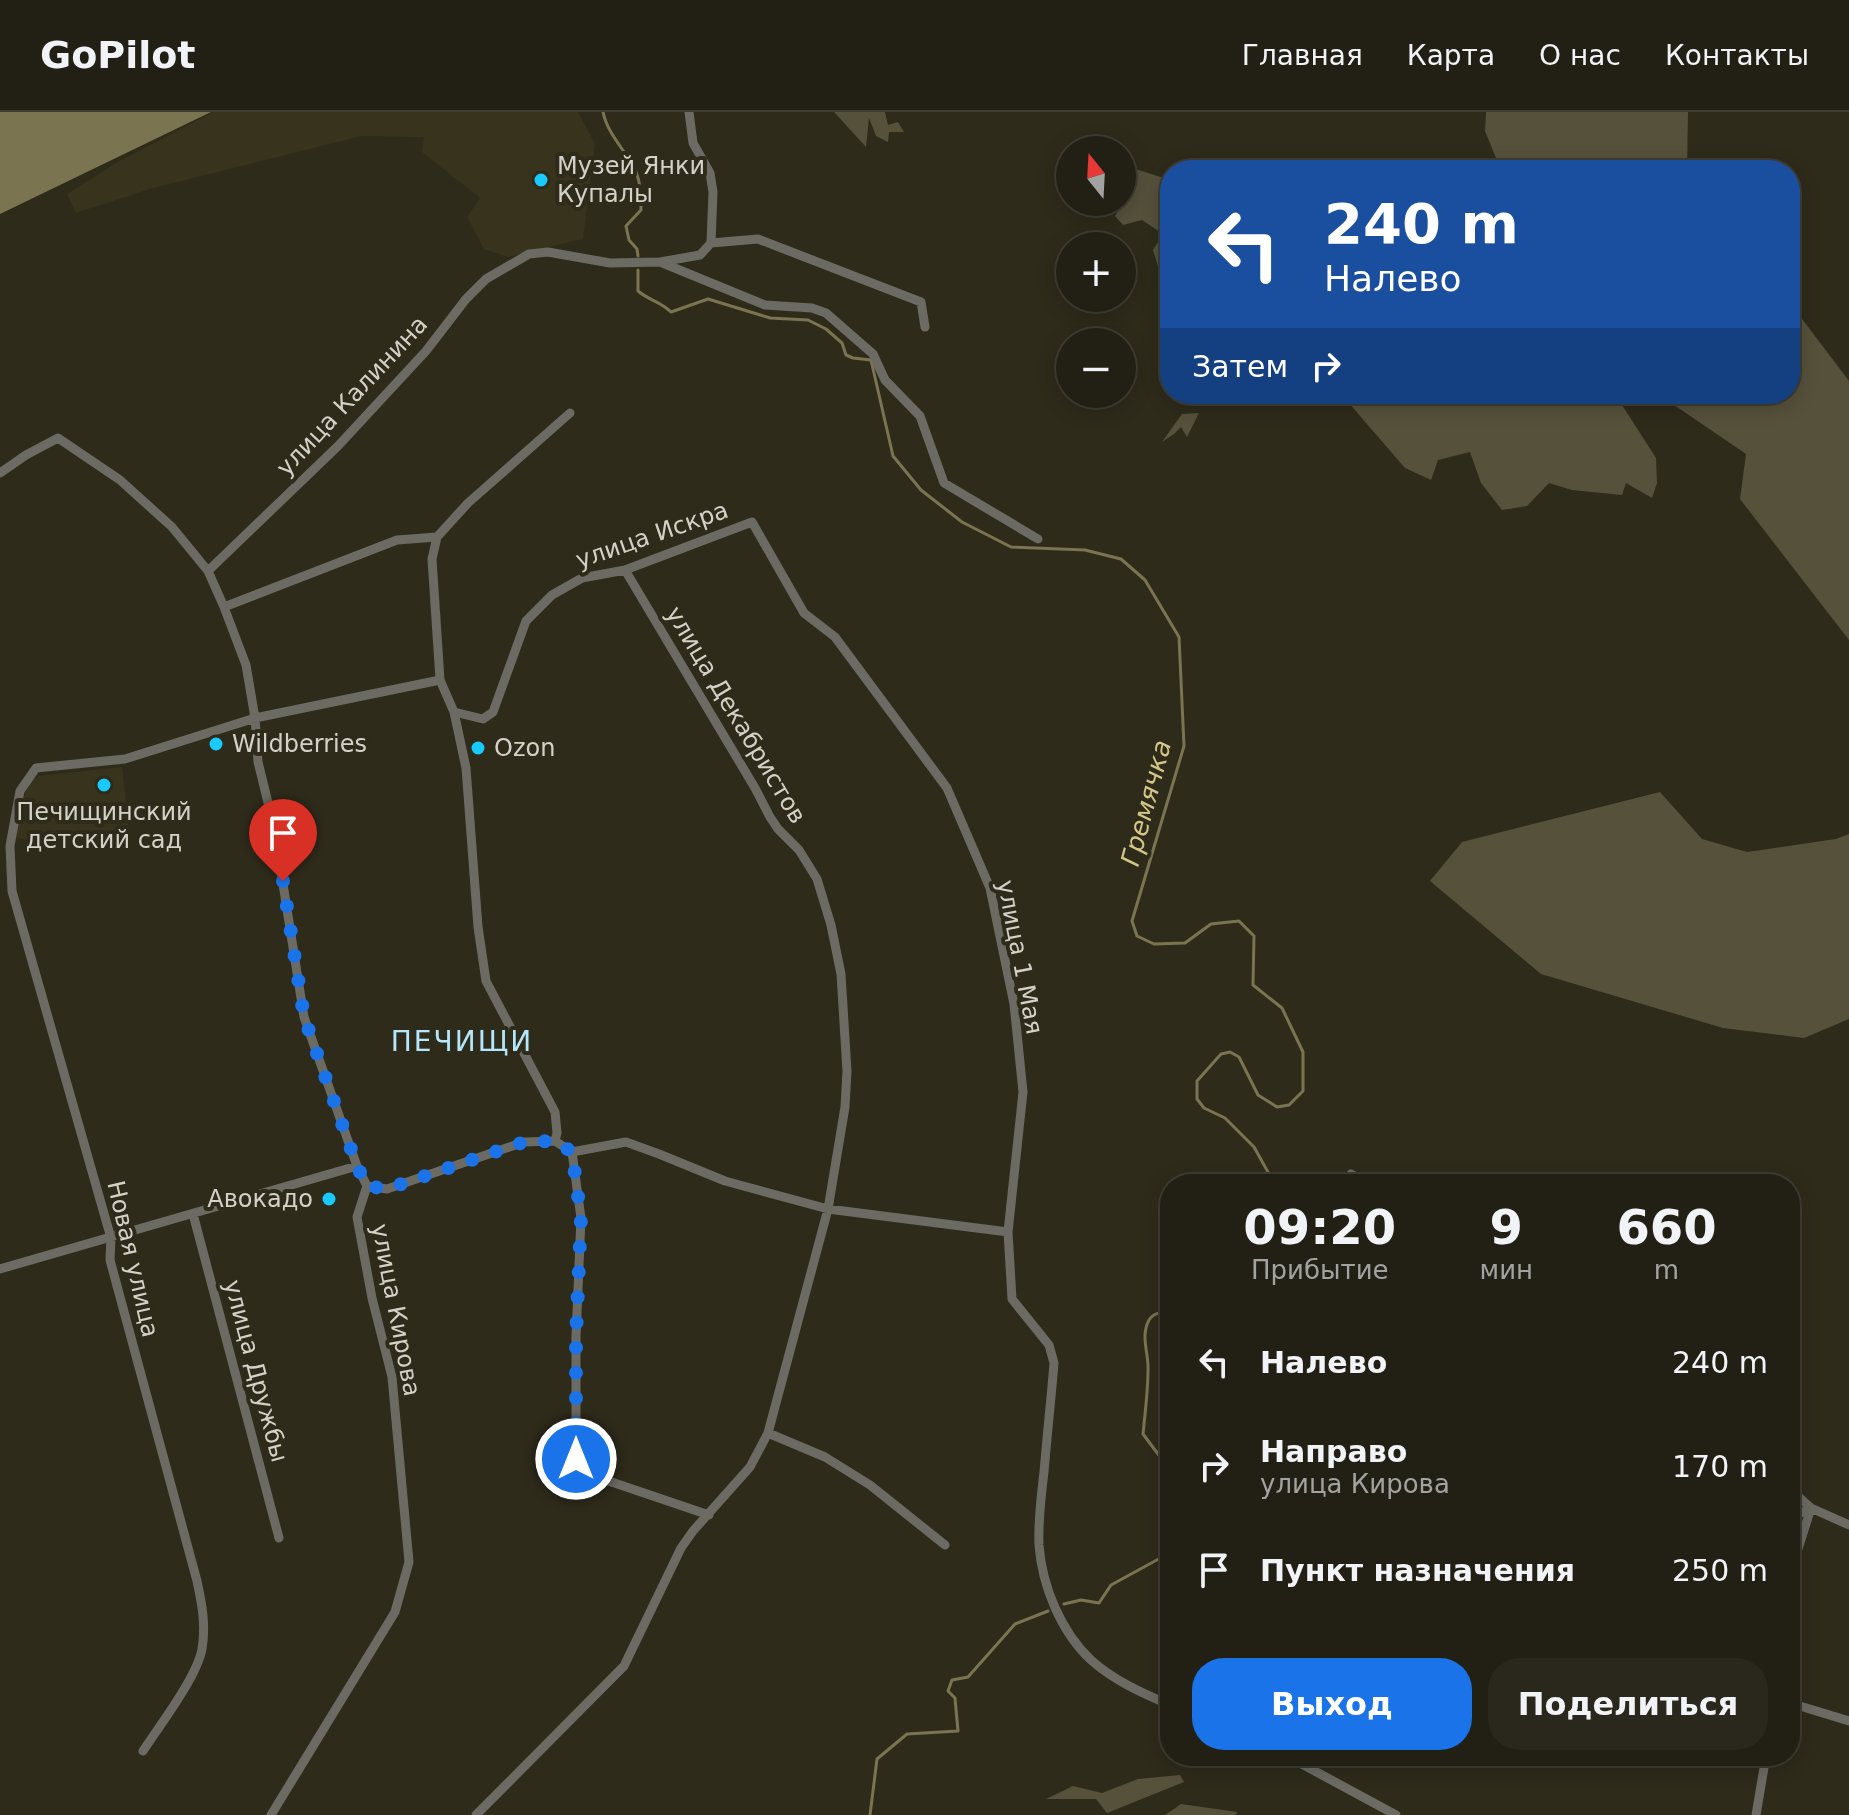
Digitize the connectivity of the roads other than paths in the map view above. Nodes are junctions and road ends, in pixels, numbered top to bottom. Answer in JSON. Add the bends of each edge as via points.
{"nodes":[{"id":1,"x":689,"y":112,"type":"edge"},
{"id":2,"x":711,"y":243,"type":"junction"},
{"id":3,"x":660,"y":262,"type":"junction"},
{"id":4,"x":925,"y":327,"type":"dead end"},
{"id":5,"x":570,"y":413,"type":"dead end"},
{"id":6,"x":0,"y":473,"type":"edge"},
{"id":7,"x":752,"y":522,"type":"joint"},
{"id":8,"x":437,"y":537,"type":"junction"},
{"id":9,"x":1038,"y":539,"type":"dead end"},
{"id":10,"x":625,"y":570,"type":"junction"},
{"id":11,"x":208,"y":571,"type":"junction"},
{"id":12,"x":224,"y":607,"type":"junction"},
{"id":13,"x":440,"y":680,"type":"junction"},
{"id":14,"x":454,"y":712,"type":"junction"},
{"id":15,"x":255,"y":718,"type":"junction"},
{"id":16,"x":555,"y":1141,"type":"junction"},
{"id":17,"x":572,"y":1152,"type":"junction"},
{"id":18,"x":357,"y":1166,"type":"junction"},
{"id":19,"x":367,"y":1186,"type":"junction"},
{"id":20,"x":828,"y":1209,"type":"junction"},
{"id":21,"x":193,"y":1214,"type":"junction"},
{"id":22,"x":1008,"y":1232,"type":"junction"},
{"id":23,"x":111,"y":1238,"type":"junction"},
{"id":24,"x":0,"y":1269,"type":"edge"},
{"id":25,"x":768,"y":1433,"type":"junction"},
{"id":26,"x":1800,"y":1498,"type":"edge"},
{"id":27,"x":1811,"y":1508,"type":"junction"},
{"id":28,"x":1800,"y":1513,"type":"edge"},
{"id":29,"x":709,"y":1515,"type":"junction"},
{"id":30,"x":1849,"y":1525,"type":"edge"},
{"id":31,"x":279,"y":1538,"type":"dead end"},
{"id":32,"x":1800,"y":1543,"type":"edge"},
{"id":33,"x":945,"y":1545,"type":"dead end"},
{"id":34,"x":1160,"y":1700,"type":"edge"},
{"id":35,"x":1800,"y":1706,"type":"edge"},
{"id":36,"x":1849,"y":1721,"type":"edge"},
{"id":37,"x":143,"y":1751,"type":"dead end"},
{"id":38,"x":1305,"y":1766,"type":"edge"},
{"id":39,"x":1764,"y":1766,"type":"edge"},
{"id":40,"x":271,"y":1815,"type":"edge"},
{"id":41,"x":476,"y":1815,"type":"edge"},
{"id":42,"x":1396,"y":1815,"type":"edge"},
{"id":43,"x":1756,"y":1815,"type":"edge"}],
"edges":[{"from":1,"to":2,"type":"street","via":[[693,143],[710,173]]},
{"from":2,"to":3,"type":"street","via":[[700,255]]},
{"from":2,"to":4,"type":"street","via":[[758,239],[891,290],[921,302]]},
{"from":3,"to":9,"type":"street","via":[[765,305],[826,313],[873,354],[885,380],[920,416],[944,483]]},
{"from":3,"to":11,"type":"street","name":"улица Калинина","via":[[610,263],[548,252],[529,254],[486,279],[338,446]]},
{"from":5,"to":8,"type":"street"},
{"from":6,"to":11,"type":"street","via":[[58,438],[120,480],[172,527]]},
{"from":7,"to":10,"type":"street","name":"улица Искра"},
{"from":7,"to":22,"type":"street","name":"улица 1 Мая","via":[[804,613],[835,637],[947,788],[990,888],[1014,1004],[1023,1092]]},
{"from":8,"to":12,"type":"street","via":[[397,540]]},
{"from":8,"to":13,"type":"street","via":[[432,559]]},
{"from":10,"to":14,"type":"street","name":"улица Искра","via":[[582,578],[552,595],[526,621],[493,712],[483,719]]},
{"from":10,"to":20,"type":"street","name":"улица Декабристов","via":[[770,817],[817,879],[841,974],[847,1071]]},
{"from":11,"to":12,"type":"street"},
{"from":12,"to":15,"type":"street","via":[[246,665]]},
{"from":13,"to":14,"type":"street"},
{"from":13,"to":15,"type":"street"},
{"from":14,"to":16,"type":"street","via":[[466,768],[486,981],[555,1112]]},
{"from":15,"to":18,"type":"street","via":[[258,762],[274,827],[304,1017]]},
{"from":15,"to":23,"type":"street","name":"Новая улица","via":[[125,759],[36,768],[20,791],[10,846],[12,891]]},
{"from":16,"to":17,"type":"street"},
{"from":16,"to":19,"type":"street","via":[[524,1142],[387,1189]]},
{"from":17,"to":20,"type":"street","via":[[626,1142],[725,1181]]},
{"from":17,"to":29,"type":"street","via":[[581,1218],[576,1459],[585,1473]]},
{"from":18,"to":19,"type":"street"},
{"from":18,"to":21,"type":"street"},
{"from":19,"to":40,"type":"street","name":"улица Кирова","via":[[357,1217],[392,1377],[409,1562],[395,1612]]},
{"from":20,"to":22,"type":"street"},
{"from":20,"to":25,"type":"street","name":"улица Декабристов"},
{"from":21,"to":23,"type":"street"},
{"from":21,"to":31,"type":"street","name":"улица Дружбы"},
{"from":22,"to":34,"type":"street","name":"улица 1 Мая","via":[[1012,1299],[1049,1345],[1054,1363],[1039,1544],[1054,1604],[1092,1661]]},
{"from":23,"to":24,"type":"street"},
{"from":23,"to":37,"type":"street","name":"Новая улица","via":[[110,1260],[204,1614],[195,1670]]},
{"from":25,"to":29,"type":"street","name":"улица Декабристов","via":[[750,1467]]},
{"from":25,"to":33,"type":"street","via":[[825,1457],[870,1485]]},
{"from":26,"to":27,"type":"street"},
{"from":27,"to":28,"type":"street"},
{"from":27,"to":30,"type":"street"},
{"from":27,"to":32,"type":"street"},
{"from":29,"to":41,"type":"street","name":"улица Декабристов","via":[[681,1548],[624,1666]]},
{"from":35,"to":36,"type":"street"},
{"from":38,"to":42,"type":"street"},
{"from":39,"to":43,"type":"street"}]}
